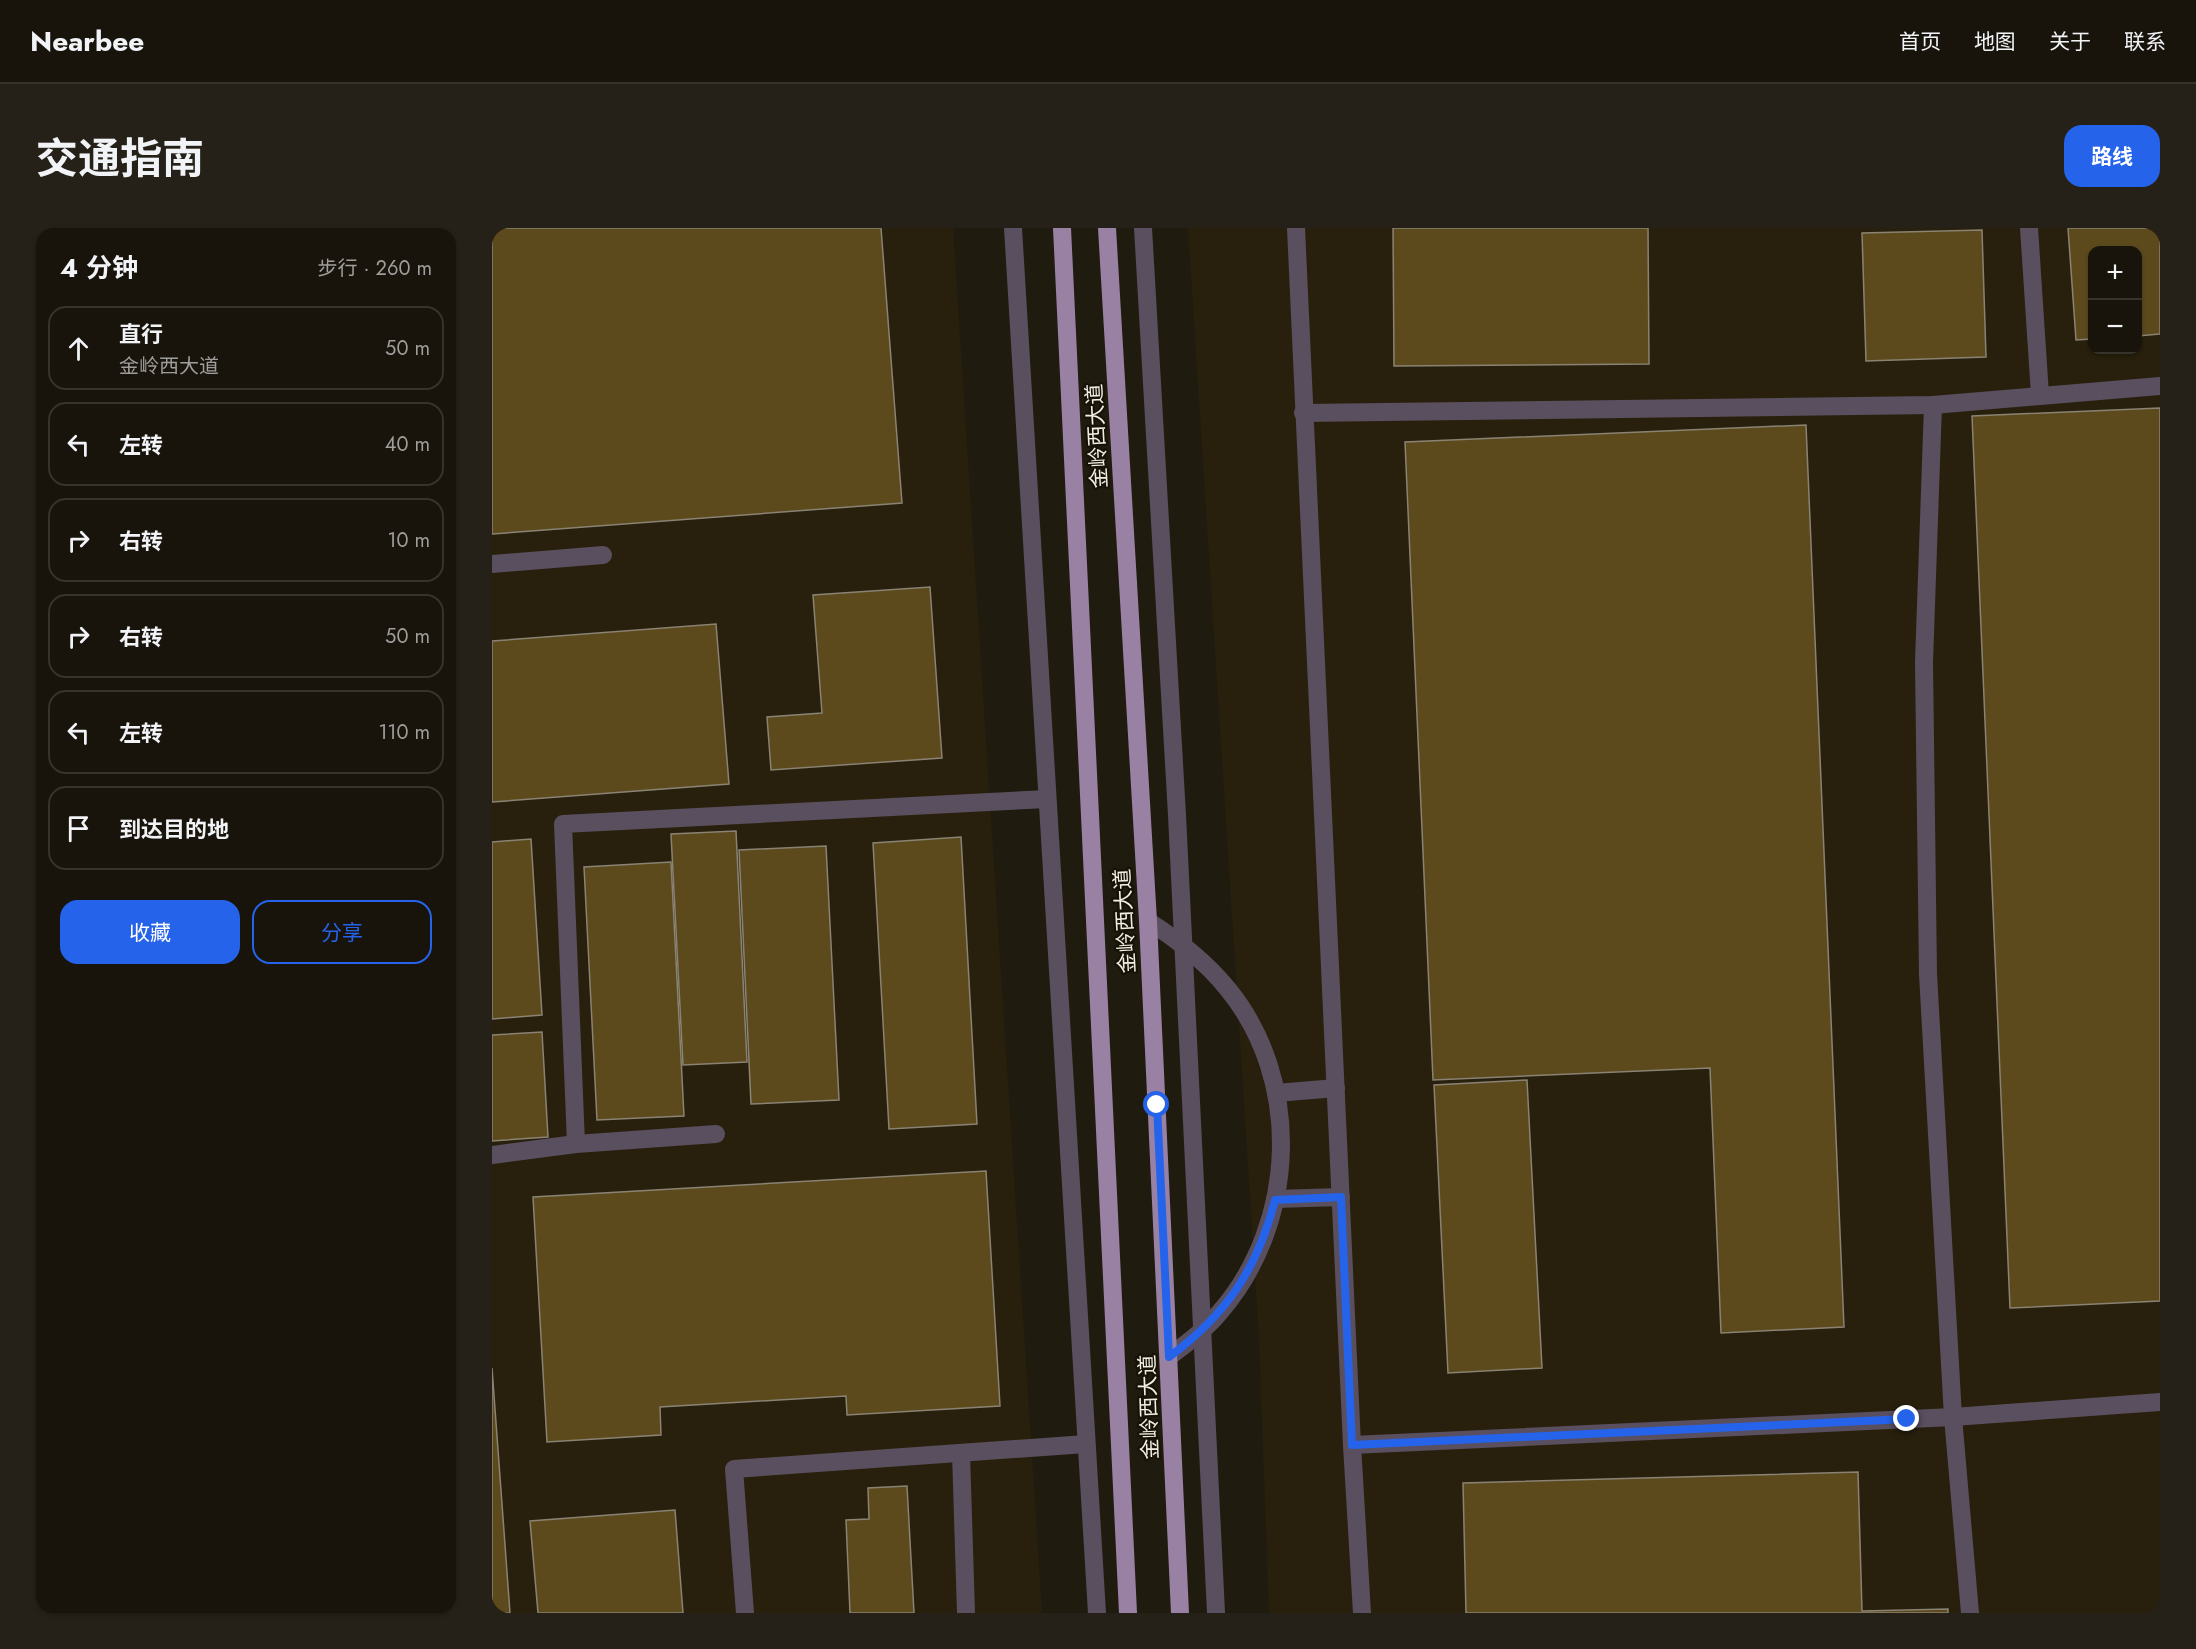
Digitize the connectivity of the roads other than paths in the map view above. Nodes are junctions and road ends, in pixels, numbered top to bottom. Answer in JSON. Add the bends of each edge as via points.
{"nodes":[{"id":1,"x":1013,"y":228,"type":"edge"},
{"id":2,"x":1062,"y":228,"type":"edge"},
{"id":3,"x":1107,"y":228,"type":"edge"},
{"id":4,"x":1143,"y":228,"type":"edge"},
{"id":5,"x":1296,"y":228,"type":"edge"},
{"id":6,"x":2029,"y":228,"type":"edge"},
{"id":7,"x":2160,"y":386,"type":"edge"},
{"id":8,"x":2040,"y":395,"type":"junction"},
{"id":9,"x":1933,"y":405,"type":"junction"},
{"id":10,"x":1303,"y":413,"type":"junction"},
{"id":11,"x":603,"y":555,"type":"dead end"},
{"id":12,"x":492,"y":564,"type":"edge"},
{"id":13,"x":1047,"y":799,"type":"junction"},
{"id":14,"x":1148,"y":921,"type":"junction"},
{"id":15,"x":1184,"y":945,"type":"junction"},
{"id":16,"x":1336,"y":1088,"type":"junction"},
{"id":17,"x":1276,"y":1093,"type":"junction"},
{"id":18,"x":716,"y":1134,"type":"dead end"},
{"id":19,"x":576,"y":1144,"type":"junction"},
{"id":20,"x":492,"y":1155,"type":"edge"},
{"id":21,"x":1341,"y":1197,"type":"junction"},
{"id":22,"x":1275,"y":1200,"type":"junction"},
{"id":23,"x":1202,"y":1330,"type":"junction"},
{"id":24,"x":1169,"y":1357,"type":"junction"},
{"id":25,"x":2160,"y":1402,"type":"edge"},
{"id":26,"x":1953,"y":1417,"type":"junction"},
{"id":27,"x":1086,"y":1444,"type":"junction"},
{"id":28,"x":1352,"y":1445,"type":"junction"},
{"id":29,"x":961,"y":1453,"type":"junction"},
{"id":30,"x":745,"y":1613,"type":"edge"},
{"id":31,"x":966,"y":1613,"type":"edge"},
{"id":32,"x":1097,"y":1613,"type":"edge"},
{"id":33,"x":1128,"y":1613,"type":"edge"},
{"id":34,"x":1180,"y":1613,"type":"edge"},
{"id":35,"x":1216,"y":1613,"type":"edge"},
{"id":36,"x":1362,"y":1613,"type":"edge"},
{"id":37,"x":1970,"y":1613,"type":"edge"}],
"edges":[{"from":1,"to":13,"type":"street"},
{"from":2,"to":33,"type":"main road","name":"金岭西大道"},
{"from":3,"to":14,"type":"main road","name":"金岭西大道"},
{"from":4,"to":15,"type":"street"},
{"from":5,"to":10,"type":"street"},
{"from":6,"to":8,"type":"street"},
{"from":7,"to":8,"type":"street"},
{"from":8,"to":9,"type":"street"},
{"from":9,"to":10,"type":"street"},
{"from":9,"to":26,"type":"street","via":[[1924,662],[1928,974]]},
{"from":10,"to":16,"type":"street"},
{"from":11,"to":12,"type":"street"},
{"from":13,"to":19,"type":"street","via":[[563,824]]},
{"from":13,"to":27,"type":"street"},
{"from":14,"to":15,"type":"street"},
{"from":14,"to":24,"type":"main road","name":"金岭西大道"},
{"from":15,"to":17,"type":"street","via":[[1229,990],[1248,1020],[1264,1052]]},
{"from":15,"to":23,"type":"street"},
{"from":16,"to":17,"type":"street"},
{"from":16,"to":21,"type":"street"},
{"from":17,"to":22,"type":"street","via":[[1282,1156]]},
{"from":18,"to":19,"type":"street"},
{"from":19,"to":20,"type":"street"},
{"from":21,"to":22,"type":"street"},
{"from":21,"to":28,"type":"street"},
{"from":22,"to":23,"type":"street","via":[[1257,1255],[1240,1285]]},
{"from":23,"to":24,"type":"street"},
{"from":23,"to":35,"type":"street"},
{"from":24,"to":34,"type":"main road","name":"金岭西大道"},
{"from":25,"to":26,"type":"street"},
{"from":26,"to":28,"type":"street"},
{"from":26,"to":37,"type":"street"},
{"from":27,"to":29,"type":"street"},
{"from":27,"to":32,"type":"street"},
{"from":28,"to":36,"type":"street"},
{"from":29,"to":30,"type":"street","via":[[734,1470]]},
{"from":29,"to":31,"type":"street"}]}
